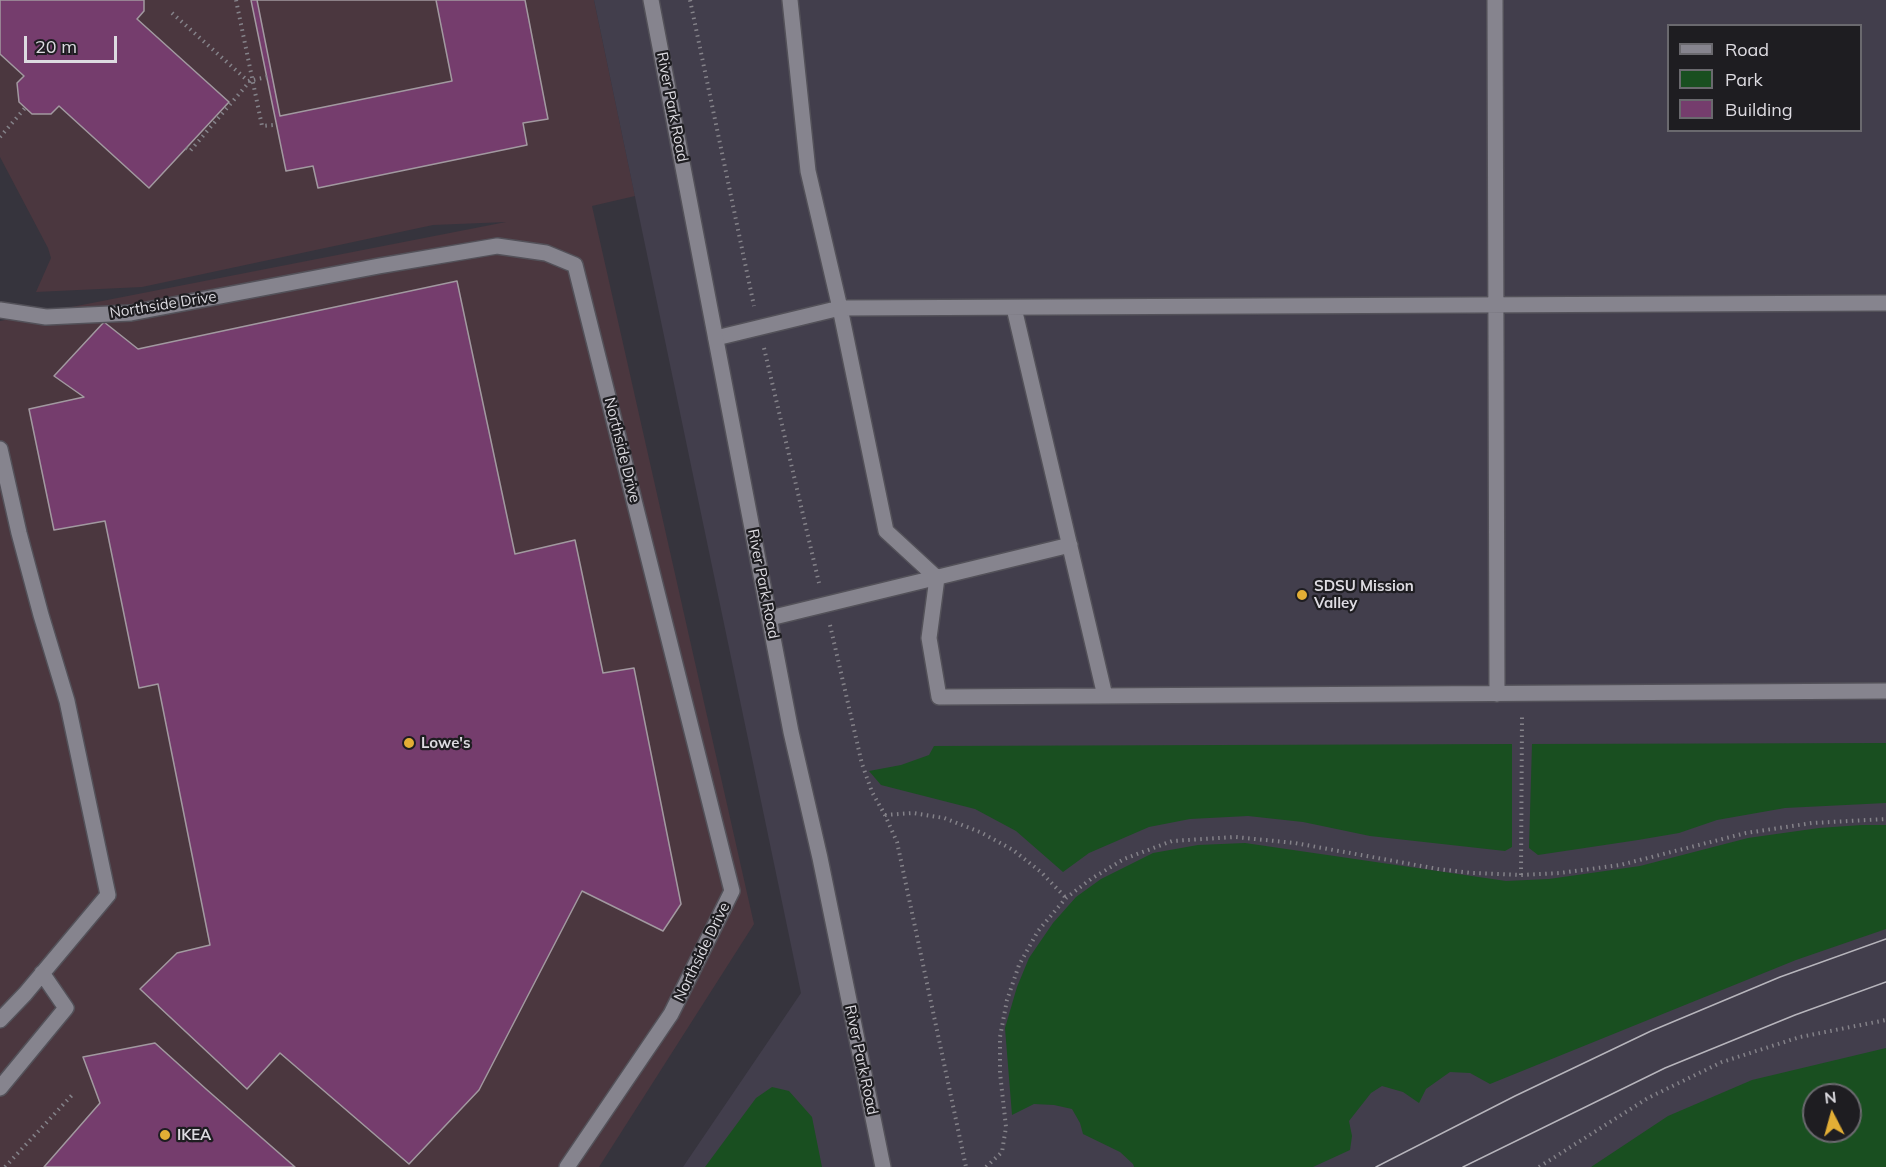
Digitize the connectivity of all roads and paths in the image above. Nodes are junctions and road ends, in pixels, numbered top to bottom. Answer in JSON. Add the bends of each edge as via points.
{"nodes":[{"id":1,"x":236,"y":0,"type":"edge"},
{"id":2,"x":651,"y":0,"type":"edge"},
{"id":3,"x":790,"y":0,"type":"edge"},
{"id":4,"x":1496,"y":0,"type":"edge"},
{"id":5,"x":172,"y":13,"type":"dead end"},
{"id":6,"x":267,"y":77,"type":"dead end"},
{"id":7,"x":252,"y":80,"type":"junction"},
{"id":8,"x":25,"y":108,"type":"dead end"},
{"id":9,"x":273,"y":124,"type":"dead end"},
{"id":10,"x":0,"y":136,"type":"edge"},
{"id":11,"x":186,"y":148,"type":"dead end"},
{"id":12,"x":1886,"y":303,"type":"edge"},
{"id":13,"x":1496,"y":305,"type":"junction"},
{"id":14,"x":840,"y":308,"type":"junction"},
{"id":15,"x":1014,"y":308,"type":"junction"},
{"id":16,"x":0,"y":310,"type":"edge"},
{"id":17,"x":716,"y":338,"type":"junction"},
{"id":18,"x":0,"y":449,"type":"edge"},
{"id":19,"x":1070,"y":545,"type":"junction"},
{"id":20,"x":937,"y":578,"type":"junction"},
{"id":21,"x":770,"y":618,"type":"junction"},
{"id":22,"x":1886,"y":691,"type":"edge"},
{"id":23,"x":1522,"y":693,"type":"junction"},
{"id":24,"x":1497,"y":694,"type":"junction"},
{"id":25,"x":1105,"y":696,"type":"junction"},
{"id":26,"x":885,"y":815,"type":"dead end"},
{"id":27,"x":1886,"y":819,"type":"edge"},
{"id":28,"x":1521,"y":875,"type":"junction"},
{"id":29,"x":1066,"y":898,"type":"junction"},
{"id":30,"x":42,"y":973,"type":"junction"},
{"id":31,"x":0,"y":1020,"type":"edge"},
{"id":32,"x":1886,"y":1020,"type":"edge"},
{"id":33,"x":0,"y":1088,"type":"edge"},
{"id":34,"x":74,"y":1093,"type":"dead end"},
{"id":35,"x":5,"y":1167,"type":"edge"},
{"id":36,"x":567,"y":1167,"type":"edge"},
{"id":37,"x":883,"y":1167,"type":"edge"},
{"id":38,"x":986,"y":1167,"type":"edge"},
{"id":39,"x":1539,"y":1167,"type":"edge"}],
"edges":[{"from":1,"to":7,"type":"path"},
{"from":2,"to":17,"type":"street","name":"River Park Road"},
{"from":3,"to":14,"type":"street","via":[[808,171]]},
{"from":4,"to":13,"type":"street"},
{"from":5,"to":7,"type":"path","via":[[248,81]]},
{"from":6,"to":7,"type":"path"},
{"from":7,"to":9,"type":"path","via":[[262,126]]},
{"from":7,"to":11,"type":"path","via":[[190,151]]},
{"from":8,"to":10,"type":"path"},
{"from":12,"to":13,"type":"street"},
{"from":13,"to":15,"type":"street"},
{"from":13,"to":24,"type":"street"},
{"from":14,"to":15,"type":"street"},
{"from":14,"to":17,"type":"street"},
{"from":14,"to":20,"type":"street","via":[[886,531]]},
{"from":15,"to":19,"type":"street"},
{"from":16,"to":36,"type":"street","name":"Northside Drive","via":[[46,316],[131,313],[497,246],[546,253],[575,265],[732,891],[671,1014]]},
{"from":17,"to":21,"type":"street","name":"River Park Road"},
{"from":18,"to":30,"type":"street","via":[[32,584],[67,701],[108,895]]},
{"from":19,"to":20,"type":"street"},
{"from":19,"to":25,"type":"street"},
{"from":20,"to":21,"type":"street"},
{"from":20,"to":25,"type":"street","via":[[929,638],[939,697]]},
{"from":21,"to":37,"type":"street","name":"River Park Road"},
{"from":22,"to":23,"type":"street"},
{"from":23,"to":24,"type":"street"},
{"from":23,"to":28,"type":"path"},
{"from":24,"to":25,"type":"street"},
{"from":26,"to":29,"type":"path","via":[[913,813],[944,818],[980,832],[1013,850]]},
{"from":27,"to":28,"type":"path","via":[[1757,831],[1620,865]]},
{"from":28,"to":29,"type":"path","via":[[1438,869],[1295,843],[1235,837],[1172,841],[1124,860]]},
{"from":29,"to":38,"type":"path","via":[[1038,931],[1019,964],[1007,1000],[1000,1037],[1006,1127],[1002,1152]]},
{"from":30,"to":31,"type":"street"},
{"from":30,"to":33,"type":"street","via":[[66,1008]]},
{"from":32,"to":39,"type":"path","via":[[1800,1037],[1722,1062],[1648,1098]]},
{"from":34,"to":35,"type":"path"}]}
